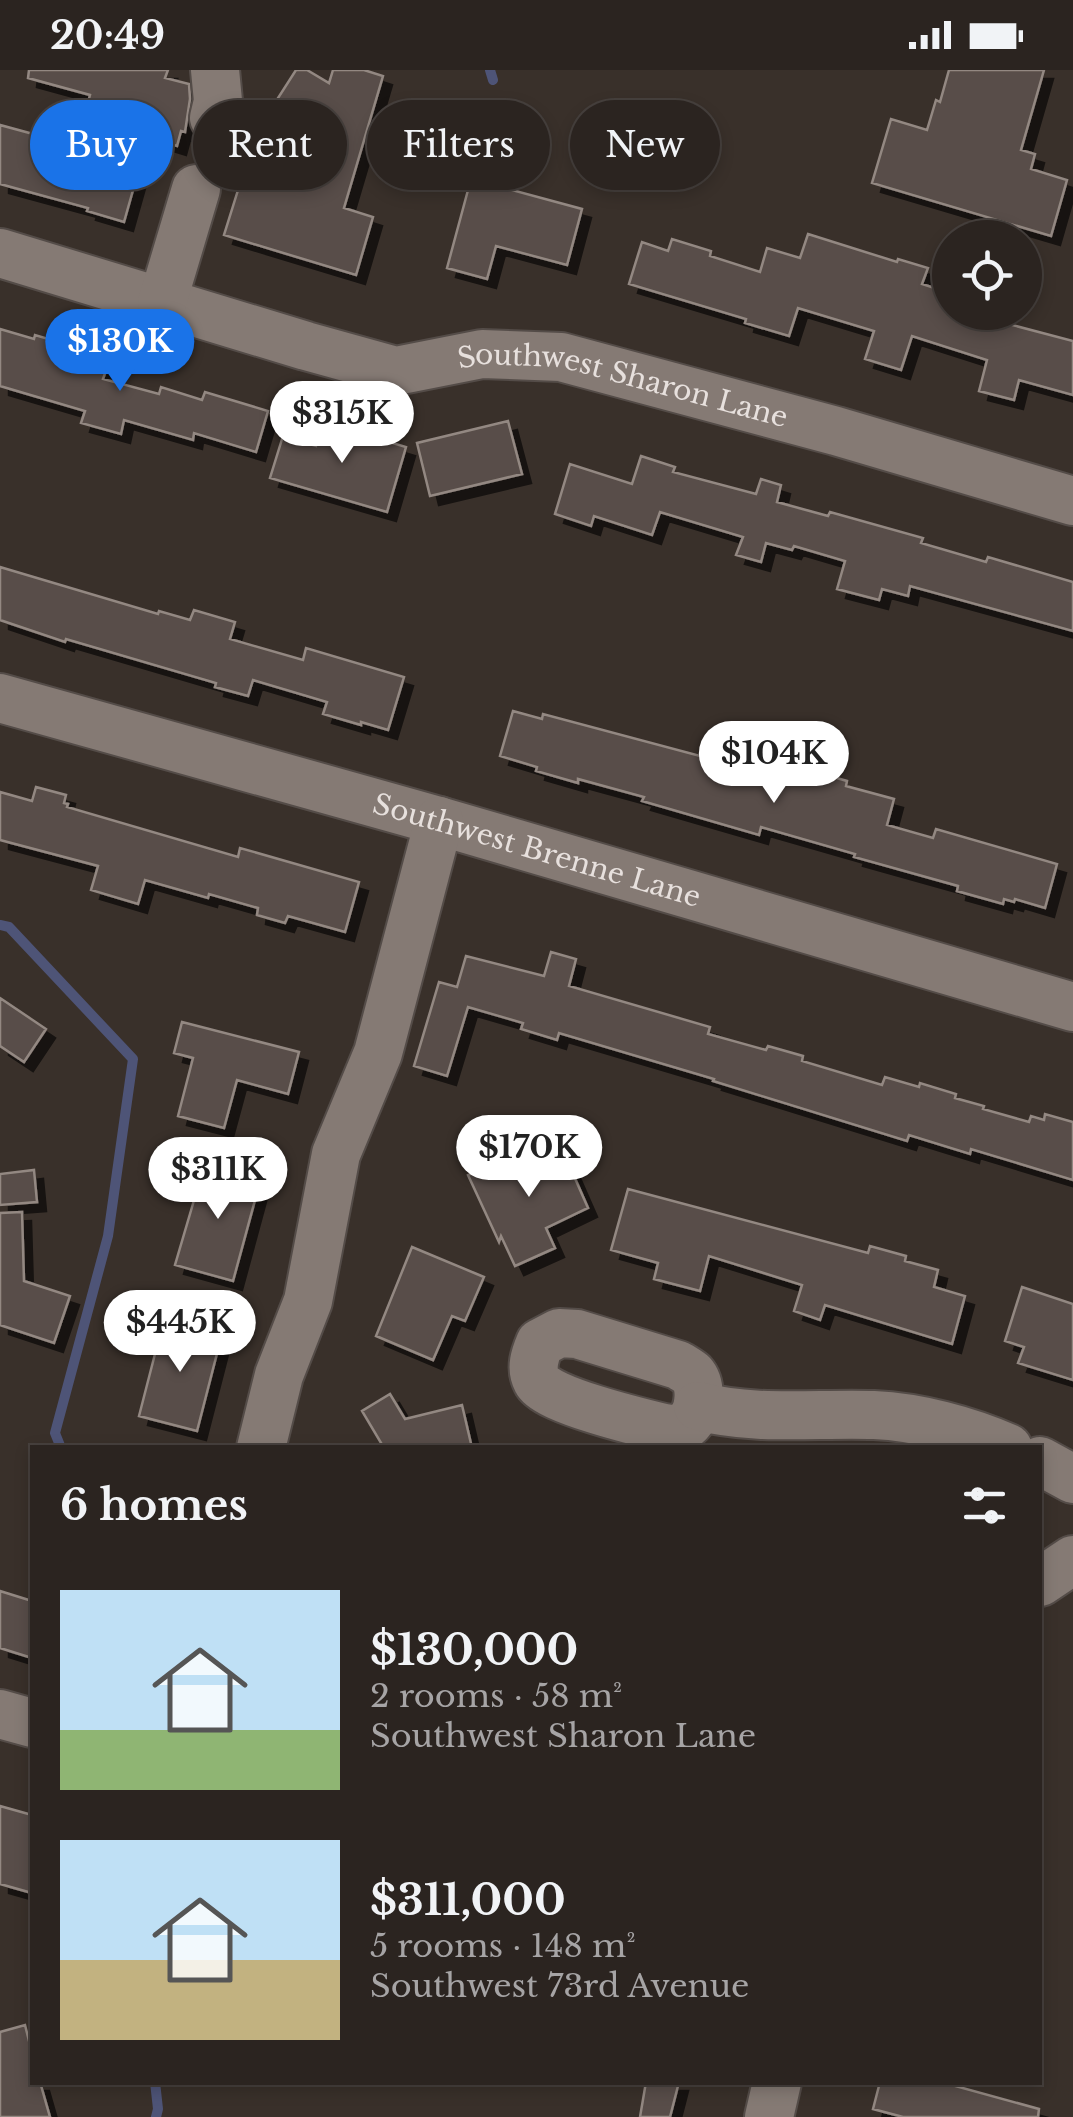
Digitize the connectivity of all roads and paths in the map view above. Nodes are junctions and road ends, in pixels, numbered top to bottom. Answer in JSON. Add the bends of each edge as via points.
{"nodes":[{"id":1,"x":215,"y":70,"type":"edge"},
{"id":2,"x":218,"y":100,"type":"edge"},
{"id":3,"x":196,"y":190,"type":"edge"},
{"id":4,"x":0,"y":253,"type":"edge"},
{"id":5,"x":162,"y":302,"type":"junction"},
{"id":6,"x":1073,"y":500,"type":"edge"},
{"id":7,"x":0,"y":698,"type":"edge"},
{"id":8,"x":440,"y":821,"type":"junction"},
{"id":9,"x":1073,"y":1008,"type":"edge"},
{"id":10,"x":698,"y":1406,"type":"dead end"},
{"id":11,"x":262,"y":1445,"type":"edge"},
{"id":12,"x":999,"y":1445,"type":"edge"},
{"id":13,"x":1042,"y":1463,"type":"edge"},
{"id":14,"x":1073,"y":1479,"type":"edge"},
{"id":15,"x":1073,"y":1560,"type":"edge"},
{"id":16,"x":1042,"y":1581,"type":"edge"},
{"id":17,"x":0,"y":1714,"type":"edge"},
{"id":18,"x":30,"y":1722,"type":"edge"},
{"id":19,"x":776,"y":2085,"type":"edge"},
{"id":20,"x":769,"y":2117,"type":"edge"}],
"edges":[{"from":1,"to":2,"type":"street"},
{"from":3,"to":5,"type":"street"},
{"from":4,"to":5,"type":"street","name":"Southwest Sharon Lane"},
{"from":5,"to":6,"type":"street","name":"Southwest Sharon Lane","via":[[396,371],[482,354],[561,358]]},
{"from":7,"to":8,"type":"street","name":"Southwest Brenne Lane"},
{"from":8,"to":9,"type":"street","name":"Southwest Brenne Lane"},
{"from":8,"to":11,"type":"street","via":[[378,1053],[336,1154],[308,1301],[279,1374]]},
{"from":10,"to":12,"type":"street","via":[[739,1415],[878,1415]]},
{"from":13,"to":14,"type":"street"},
{"from":15,"to":16,"type":"street"},
{"from":17,"to":18,"type":"street"},
{"from":19,"to":20,"type":"street"}]}
